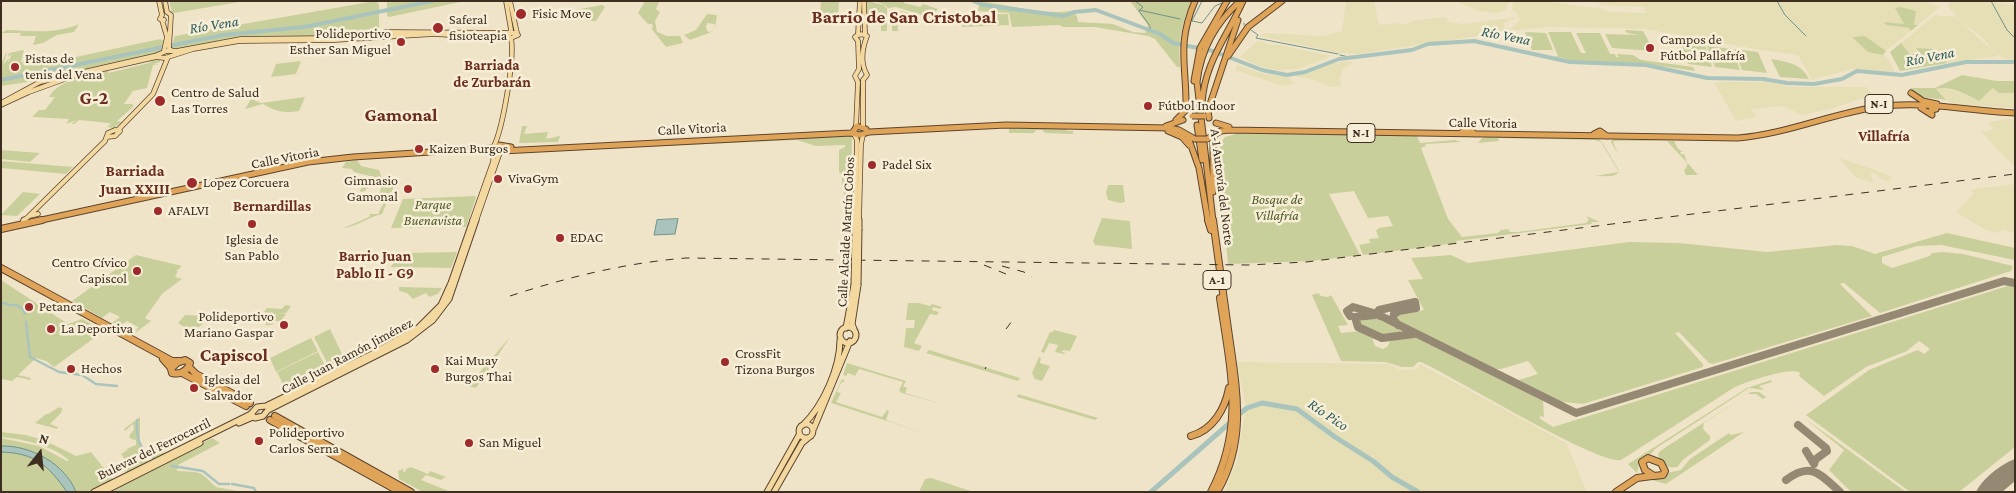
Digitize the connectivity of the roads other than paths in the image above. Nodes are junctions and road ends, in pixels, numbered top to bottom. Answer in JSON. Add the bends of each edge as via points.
{"nodes":[{"id":1,"x":159,"y":1,"type":"edge"},
{"id":2,"x":165,"y":1,"type":"edge"},
{"id":3,"x":506,"y":1,"type":"edge"},
{"id":4,"x":510,"y":1,"type":"edge"},
{"id":5,"x":860,"y":1,"type":"edge"},
{"id":6,"x":864,"y":1,"type":"edge"},
{"id":7,"x":1196,"y":1,"type":"edge"},
{"id":8,"x":1227,"y":1,"type":"edge"},
{"id":9,"x":1236,"y":1,"type":"edge"},
{"id":10,"x":1242,"y":1,"type":"edge"},
{"id":11,"x":1282,"y":1,"type":"edge"},
{"id":12,"x":169,"y":16,"type":"junction"},
{"id":13,"x":162,"y":18,"type":"junction"},
{"id":14,"x":511,"y":34,"type":"junction"},
{"id":15,"x":858,"y":34,"type":"junction"},
{"id":16,"x":865,"y":34,"type":"junction"},
{"id":17,"x":866,"y":40,"type":"junction"},
{"id":18,"x":168,"y":41,"type":"junction"},
{"id":19,"x":858,"y":41,"type":"junction"},
{"id":20,"x":1205,"y":41,"type":"junction"},
{"id":21,"x":1230,"y":48,"type":"junction"},
{"id":22,"x":166,"y":53,"type":"junction"},
{"id":23,"x":1198,"y":60,"type":"junction"},
{"id":24,"x":858,"y":72,"type":"junction"},
{"id":25,"x":864,"y":72,"type":"junction"},
{"id":26,"x":858,"y":78,"type":"junction"},
{"id":27,"x":864,"y":78,"type":"junction"},
{"id":28,"x":46,"y":84,"type":"junction"},
{"id":29,"x":33,"y":88,"type":"junction"},
{"id":30,"x":1911,"y":92,"type":"dead end"},
{"id":31,"x":1186,"y":94,"type":"junction"},
{"id":32,"x":1,"y":104,"type":"edge"},
{"id":33,"x":1947,"y":106,"type":"junction"},
{"id":34,"x":2015,"y":112,"type":"edge"},
{"id":35,"x":1207,"y":117,"type":"junction"},
{"id":36,"x":1184,"y":119,"type":"junction"},
{"id":37,"x":1216,"y":123,"type":"junction"},
{"id":38,"x":1013,"y":124,"type":"junction"},
{"id":39,"x":1152,"y":125,"type":"junction"},
{"id":40,"x":1139,"y":128,"type":"junction"},
{"id":41,"x":854,"y":131,"type":"junction"},
{"id":42,"x":865,"y":131,"type":"junction"},
{"id":43,"x":1462,"y":133,"type":"junction"},
{"id":44,"x":1185,"y":134,"type":"junction"},
{"id":45,"x":1202,"y":134,"type":"junction"},
{"id":46,"x":1216,"y":134,"type":"junction"},
{"id":47,"x":1748,"y":136,"type":"junction"},
{"id":48,"x":110,"y":137,"type":"junction"},
{"id":49,"x":497,"y":149,"type":"junction"},
{"id":50,"x":1198,"y":168,"type":"junction"},
{"id":51,"x":29,"y":216,"type":"junction"},
{"id":52,"x":40,"y":217,"type":"junction"},
{"id":53,"x":25,"y":224,"type":"junction"},
{"id":54,"x":1212,"y":228,"type":"junction"},
{"id":55,"x":1,"y":230,"type":"edge"},
{"id":56,"x":857,"y":230,"type":"junction"},
{"id":57,"x":1,"y":270,"type":"edge"},
{"id":58,"x":856,"y":285,"type":"junction"},
{"id":59,"x":846,"y":328,"type":"junction"},
{"id":60,"x":854,"y":330,"type":"junction"},
{"id":61,"x":1224,"y":334,"type":"junction"},
{"id":62,"x":840,"y":340,"type":"junction"},
{"id":63,"x":850,"y":341,"type":"junction"},
{"id":64,"x":180,"y":361,"type":"junction"},
{"id":65,"x":189,"y":367,"type":"junction"},
{"id":66,"x":171,"y":368,"type":"junction"},
{"id":67,"x":182,"y":373,"type":"junction"},
{"id":68,"x":267,"y":408,"type":"junction"},
{"id":69,"x":252,"y":416,"type":"junction"},
{"id":70,"x":272,"y":418,"type":"tunnel mouth"},
{"id":71,"x":1236,"y":418,"type":"junction"},
{"id":72,"x":803,"y":425,"type":"junction"},
{"id":73,"x":814,"y":428,"type":"junction"},
{"id":74,"x":799,"y":435,"type":"junction"},
{"id":75,"x":1191,"y":436,"type":"dead end"},
{"id":76,"x":808,"y":438,"type":"junction"},
{"id":77,"x":1642,"y":465,"type":"junction"},
{"id":78,"x":369,"y":472,"type":"junction"},
{"id":79,"x":1654,"y":476,"type":"junction"},
{"id":80,"x":1637,"y":478,"type":"junction"},
{"id":81,"x":94,"y":492,"type":"edge"},
{"id":82,"x":103,"y":492,"type":"edge"},
{"id":83,"x":400,"y":492,"type":"edge"},
{"id":84,"x":411,"y":492,"type":"edge"},
{"id":85,"x":767,"y":492,"type":"edge"},
{"id":86,"x":774,"y":492,"type":"edge"},
{"id":87,"x":1211,"y":492,"type":"edge"},
{"id":88,"x":1217,"y":492,"type":"edge"},
{"id":89,"x":1616,"y":492,"type":"edge"}],
"edges":[{"from":1,"to":13,"type":"main road"},
{"from":2,"to":12,"type":"main road"},
{"from":3,"to":14,"type":"main road"},
{"from":4,"to":14,"type":"main road"},
{"from":5,"to":15,"type":"main road"},
{"from":6,"to":16,"type":"main road"},
{"from":7,"to":31,"type":"highway","via":[[1183,32],[1181,56]]},
{"from":8,"to":20,"type":"highway","via":[[1208,30]]},
{"from":9,"to":20,"type":"highway","number":"A-1","via":[[1218,18]]},
{"from":10,"to":20,"type":"highway","number":"A-1","via":[[1218,23]]},
{"from":10,"to":21,"type":"highway"},
{"from":10,"to":45,"type":"highway","via":[[1210,63],[1202,96]]},
{"from":11,"to":21,"type":"highway","via":[[1252,23]]},
{"from":12,"to":13,"type":"main road"},
{"from":12,"to":18,"type":"main road"},
{"from":13,"to":18,"type":"main road"},
{"from":14,"to":22,"type":"main road","via":[[387,34],[324,41],[239,41]]},
{"from":14,"to":49,"type":"main road","name":"Calle Juan Ramón Jiménez"},
{"from":15,"to":16,"type":"main road"},
{"from":15,"to":19,"type":"main road","via":[[855,37]]},
{"from":16,"to":17,"type":"main road"},
{"from":17,"to":19,"type":"main road"},
{"from":17,"to":25,"type":"main road"},
{"from":18,"to":22,"type":"main road"},
{"from":19,"to":24,"type":"main road"},
{"from":20,"to":23,"type":"highway","number":"A-1"},
{"from":21,"to":35,"type":"highway"},
{"from":22,"to":28,"type":"main road"},
{"from":22,"to":48,"type":"main road","via":[[162,75],[153,94],[118,130],[119,134]]},
{"from":23,"to":45,"type":"highway","name":"A-1 Autovía del Norte","number":"A-1","via":[[1197,89]]},
{"from":23,"to":54,"type":"highway","name":"A-1 Autovía del Norte","number":"A-1","via":[[1194,81],[1195,107]]},
{"from":24,"to":25,"type":"main road"},
{"from":24,"to":26,"type":"main road","name":"Calle Alcalde Martín Cobos","via":[[855,76]]},
{"from":25,"to":27,"type":"main road","name":"Calle Alcalde Martín Cobos"},
{"from":26,"to":27,"type":"main road"},
{"from":26,"to":41,"type":"main road","name":"Calle Alcalde Martín Cobos"},
{"from":27,"to":42,"type":"main road","name":"Calle Alcalde Martín Cobos"},
{"from":28,"to":29,"type":"main road","via":[[38,83]]},
{"from":28,"to":29,"type":"main road","via":[[43,89]]},
{"from":29,"to":32,"type":"main road"},
{"from":30,"to":33,"type":"highway","via":[[1926,102]]},
{"from":31,"to":36,"type":"highway","via":[[1188,112]]},
{"from":31,"to":39,"type":"highway","via":[[1186,110],[1182,117]]},
{"from":33,"to":34,"type":"highway","number":"N-I"},
{"from":33,"to":47,"type":"highway","number":"N-I","via":[[1905,103],[1870,106]]},
{"from":34,"to":47,"type":"highway","number":"N-I","via":[[1934,108],[1932,114],[1919,108],[1897,106],[1858,111],[1782,132]]},
{"from":35,"to":36,"type":"highway","bridge":true},
{"from":35,"to":37,"type":"highway","number":"N-I"},
{"from":36,"to":39,"type":"highway","via":[[1168,126]]},
{"from":36,"to":44,"type":"highway","via":[[1181,126]]},
{"from":37,"to":43,"type":"highway","name":"Calle Vitoria","number":"N-I","via":[[1228,127]]},
{"from":37,"to":46,"type":"highway"},
{"from":38,"to":39,"type":"highway"},
{"from":38,"to":40,"type":"highway"},
{"from":38,"to":42,"type":"highway"},
{"from":38,"to":42,"type":"highway"},
{"from":40,"to":44,"type":"highway","via":[[1170,128]]},
{"from":40,"to":50,"type":"highway","via":[[1168,131],[1182,137],[1191,148]]},
{"from":41,"to":42,"type":"highway"},
{"from":41,"to":42,"type":"highway"},
{"from":41,"to":49,"type":"highway","name":"Calle Vitoria"},
{"from":41,"to":56,"type":"main road","name":"Calle Alcalde Martín Cobos","via":[[857,138]]},
{"from":42,"to":56,"type":"main road","name":"Calle Alcalde Martín Cobos","via":[[861,144]]},
{"from":43,"to":46,"type":"highway","name":"Calle Vitoria","number":"N-I","via":[[1234,130]]},
{"from":43,"to":47,"type":"highway","name":"Calle Vitoria","number":"N-I","via":[[1469,137],[1474,133],[1595,135],[1602,139],[1607,135]]},
{"from":44,"to":46,"type":"highway","number":"N-I","bridge":true,"via":[[1195,139],[1207,139]]},
{"from":44,"to":50,"type":"highway","via":[[1191,142]]},
{"from":45,"to":54,"type":"highway","name":"A-1 Autovía del Norte","number":"A-1"},
{"from":46,"to":54,"type":"highway","number":"A-1","via":[[1213,140]]},
{"from":48,"to":51,"type":"main road"},
{"from":48,"to":52,"type":"main road","via":[[40,206],[37,211]]},
{"from":49,"to":52,"type":"highway","name":"Calle Vitoria","via":[[308,162]]},
{"from":49,"to":53,"type":"highway","name":"Calle Vitoria","via":[[314,163]]},
{"from":49,"to":68,"type":"main road","name":"Calle Juan Ramón Jiménez","via":[[448,299],[436,317],[407,340]]},
{"from":50,"to":54,"type":"highway","via":[[1209,227]]},
{"from":51,"to":52,"type":"main road","name":"Calle Vitoria"},
{"from":51,"to":53,"type":"main road"},
{"from":52,"to":53,"type":"highway","name":"Calle Vitoria"},
{"from":53,"to":55,"type":"highway","name":"Calle Vitoria"},
{"from":54,"to":61,"type":"highway","name":"A-1 Autovía del Norte","number":"A-1"},
{"from":54,"to":71,"type":"highway","name":"A-1 Autovía del Norte","number":"A-1"},
{"from":56,"to":58,"type":"main road","name":"Calle Alcalde Martín Cobos","bridge":true},
{"from":57,"to":64,"type":"highway","via":[[172,361]]},
{"from":57,"to":66,"type":"highway","via":[[166,361]]},
{"from":58,"to":59,"type":"main road","name":"Calle Alcalde Martín Cobos"},
{"from":58,"to":60,"type":"main road","name":"Calle Alcalde Martín Cobos"},
{"from":59,"to":60,"type":"main road"},
{"from":59,"to":62,"type":"main road","via":[[839,333]]},
{"from":60,"to":63,"type":"main road","via":[[856,336]]},
{"from":61,"to":71,"type":"highway","name":"A-1 Autovía del Norte","number":"A-1"},
{"from":61,"to":75,"type":"highway","via":[[1227,398],[1207,428]]},
{"from":62,"to":63,"type":"main road"},
{"from":62,"to":72,"type":"main road","via":[[840,350],[826,388],[812,416]]},
{"from":63,"to":73,"type":"main road"},
{"from":64,"to":65,"type":"highway","via":[[188,361]]},
{"from":64,"to":66,"type":"highway"},
{"from":65,"to":67,"type":"highway"},
{"from":65,"to":67,"type":"highway","via":[[248,405]]},
{"from":66,"to":67,"type":"highway","via":[[173,374]]},
{"from":68,"to":69,"type":"main road","via":[[260,417]]},
{"from":68,"to":69,"type":"main road","via":[[257,407]]},
{"from":69,"to":81,"type":"main road","name":"Bulevar del Ferrocarril"},
{"from":69,"to":82,"type":"main road","name":"Bulevar del Ferrocarril"},
{"from":70,"to":78,"type":"highway"},
{"from":71,"to":87,"type":"highway","name":"A-1 Autovía del Norte","number":"A-1","via":[[1224,468]]},
{"from":71,"to":88,"type":"highway","name":"A-1 Autovía del Norte","number":"A-1","via":[[1230,464]]},
{"from":72,"to":73,"type":"main road"},
{"from":72,"to":74,"type":"main road","via":[[798,430]]},
{"from":73,"to":76,"type":"main road"},
{"from":74,"to":76,"type":"main road"},
{"from":74,"to":85,"type":"main road"},
{"from":76,"to":86,"type":"main road"},
{"from":77,"to":79,"type":"highway","via":[[1647,473]]},
{"from":77,"to":79,"type":"highway","via":[[1648,458],[1661,463],[1664,473]]},
{"from":77,"to":80,"type":"highway"},
{"from":78,"to":83,"type":"highway"},
{"from":78,"to":84,"type":"highway"},
{"from":79,"to":80,"type":"highway"},
{"from":80,"to":89,"type":"highway"}]}
